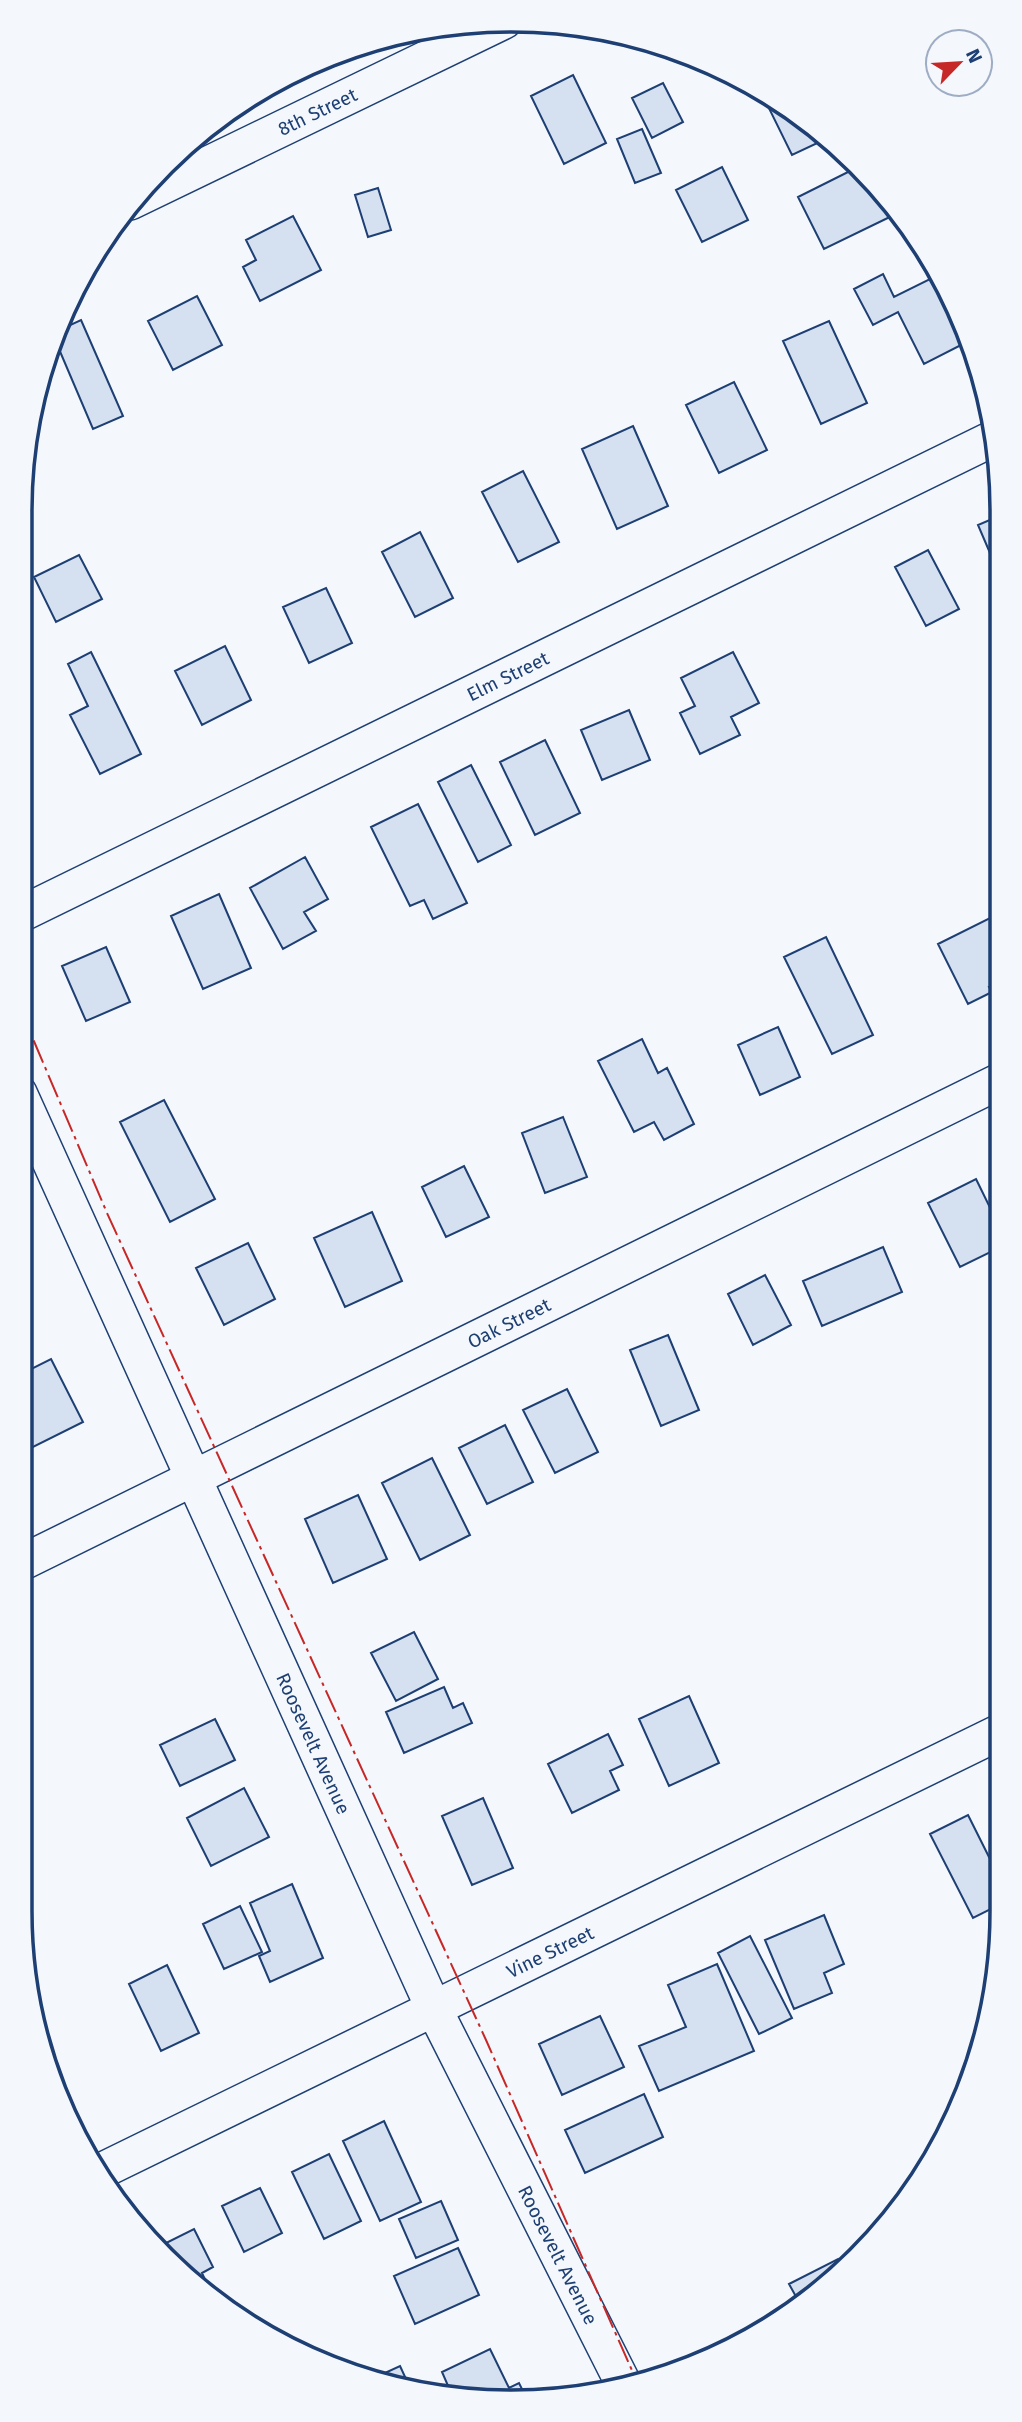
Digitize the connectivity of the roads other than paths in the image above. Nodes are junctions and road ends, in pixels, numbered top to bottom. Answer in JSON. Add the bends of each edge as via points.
{"nodes":[{"id":1,"x":480,"y":33,"type":"edge"},
{"id":2,"x":155,"y":190,"type":"edge"},
{"id":3,"x":985,"y":442,"type":"edge"},
{"id":4,"x":32,"y":909,"type":"edge"},
{"id":5,"x":990,"y":1087,"type":"edge"},
{"id":6,"x":32,"y":1121,"type":"edge"},
{"id":7,"x":195,"y":1476,"type":"junction"},
{"id":8,"x":32,"y":1558,"type":"edge"},
{"id":9,"x":990,"y":1737,"type":"edge"},
{"id":10,"x":433,"y":2007,"type":"junction"},
{"id":11,"x":107,"y":2169,"type":"edge"},
{"id":12,"x":620,"y":2377,"type":"edge"}],
"edges":[{"from":1,"to":2,"type":"street","name":"8th Street"},
{"from":3,"to":4,"type":"street","name":"Elm Street"},
{"from":5,"to":7,"type":"street","name":"Oak Street"},
{"from":6,"to":7,"type":"street","name":"Roosevelt Avenue"},
{"from":7,"to":8,"type":"street","name":"Oak Street"},
{"from":7,"to":10,"type":"street","name":"Roosevelt Avenue"},
{"from":9,"to":10,"type":"street","name":"Vine Street"},
{"from":10,"to":11,"type":"street","name":"Vine Street"},
{"from":10,"to":12,"type":"street","name":"Roosevelt Avenue"}]}
